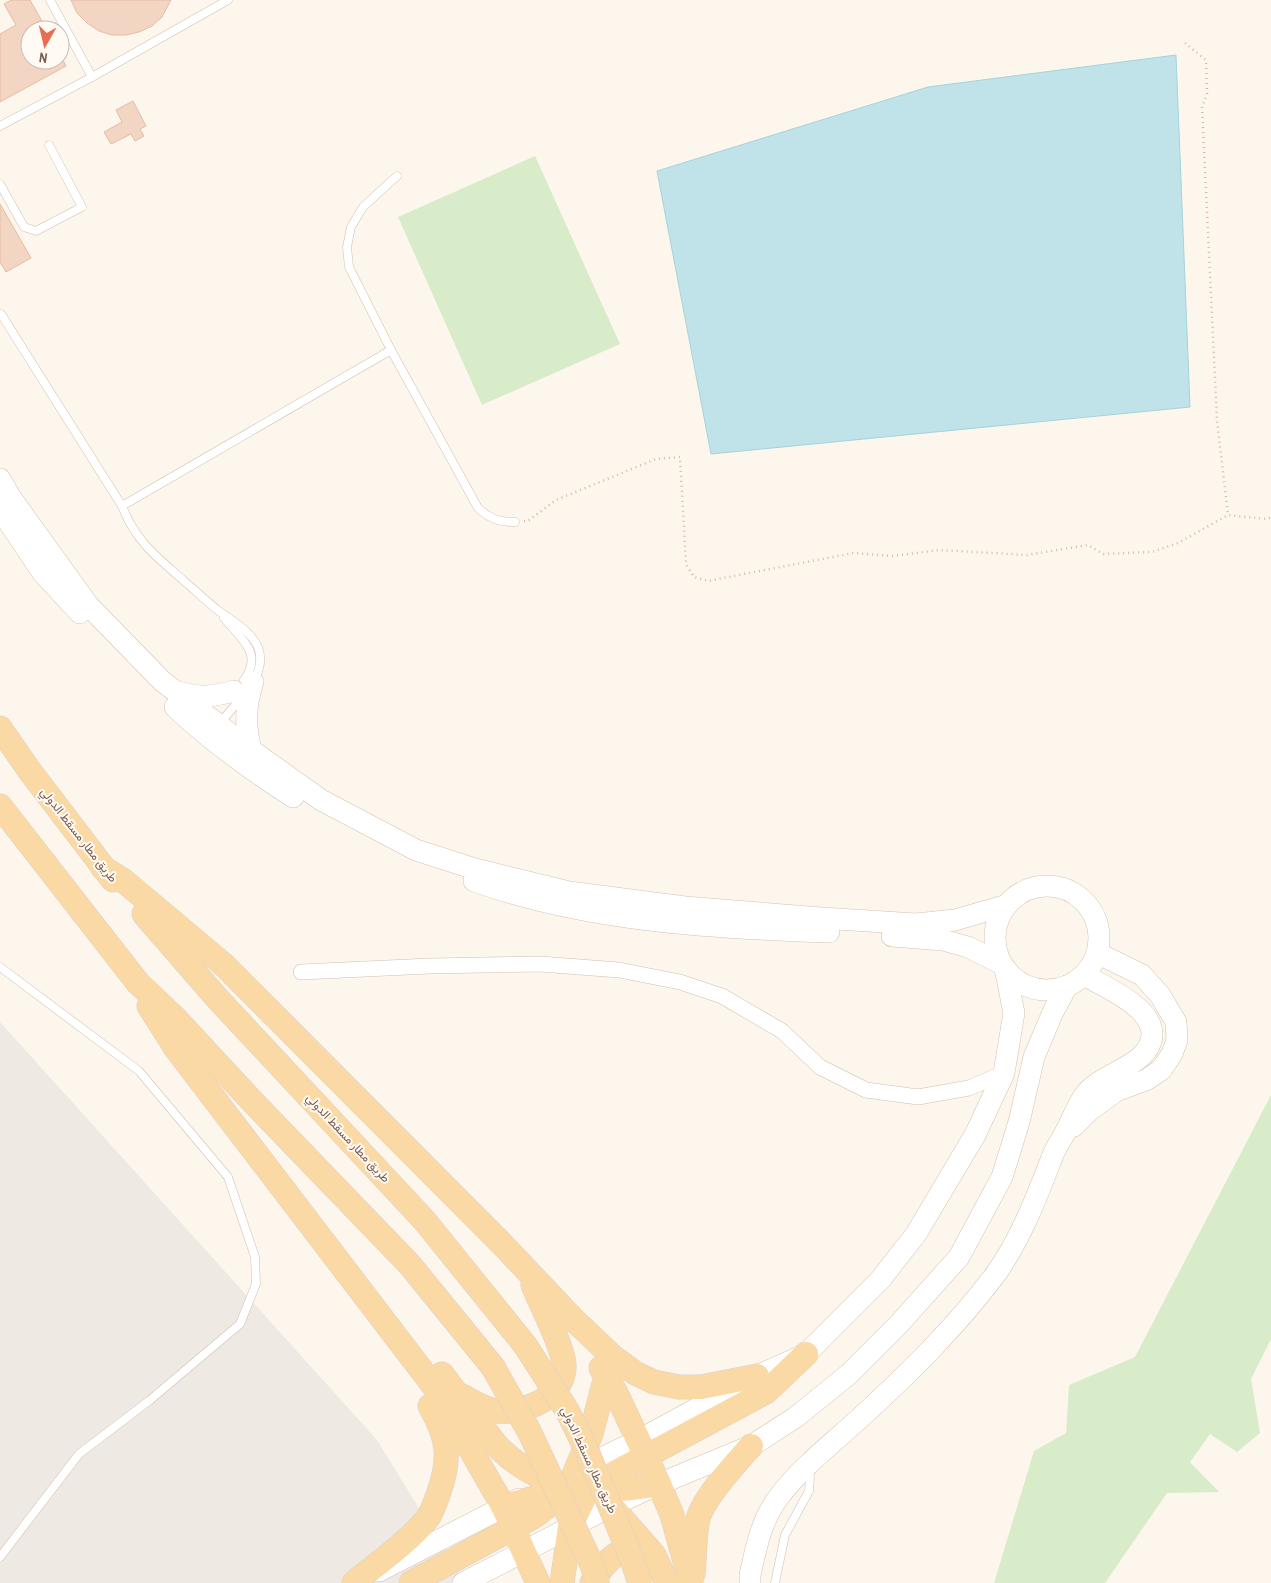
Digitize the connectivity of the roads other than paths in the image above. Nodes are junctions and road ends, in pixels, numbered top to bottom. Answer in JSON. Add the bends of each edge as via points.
{"nodes":[{"id":1,"x":50,"y":0,"type":"edge"},
{"id":2,"x":228,"y":0,"type":"edge"},
{"id":3,"x":92,"y":78,"type":"junction"},
{"id":4,"x":0,"y":126,"type":"edge"},
{"id":5,"x":49,"y":145,"type":"dead end"},
{"id":6,"x":397,"y":176,"type":"dead end"},
{"id":7,"x":0,"y":184,"type":"edge"},
{"id":8,"x":1,"y":314,"type":"edge"},
{"id":9,"x":391,"y":350,"type":"junction"},
{"id":10,"x":0,"y":480,"type":"edge"},
{"id":11,"x":122,"y":506,"type":"junction"},
{"id":12,"x":0,"y":508,"type":"edge"},
{"id":13,"x":515,"y":522,"type":"road end"},
{"id":14,"x":218,"y":611,"type":"junction"},
{"id":15,"x":253,"y":682,"type":"junction"},
{"id":16,"x":174,"y":691,"type":"junction"},
{"id":17,"x":214,"y":716,"type":"junction"},
{"id":18,"x":0,"y":728,"type":"edge"},
{"id":19,"x":251,"y":750,"type":"junction"},
{"id":20,"x":0,"y":806,"type":"edge"},
{"id":21,"x":103,"y":868,"type":"junction"},
{"id":22,"x":1007,"y":906,"type":"junction"},
{"id":23,"x":1097,"y":953,"type":"junction"},
{"id":24,"x":1003,"y":966,"type":"junction"},
{"id":25,"x":0,"y":967,"type":"edge"},
{"id":26,"x":301,"y":972,"type":"dead end"},
{"id":27,"x":1076,"y":981,"type":"junction"},
{"id":28,"x":138,"y":983,"type":"junction"},
{"id":29,"x":1004,"y":1073,"type":"junction"},
{"id":30,"x":1065,"y":1135,"type":"junction"},
{"id":31,"x":245,"y":1137,"type":"junction"},
{"id":32,"x":526,"y":1268,"type":"junction"},
{"id":33,"x":573,"y":1319,"type":"junction"},
{"id":34,"x":391,"y":1329,"type":"junction"},
{"id":35,"x":806,"y":1354,"type":"junction"},
{"id":36,"x":606,"y":1376,"type":"junction"},
{"id":37,"x":757,"y":1376,"type":"junction"},
{"id":38,"x":456,"y":1393,"type":"junction"},
{"id":39,"x":751,"y":1446,"type":"junction"},
{"id":40,"x":643,"y":1448,"type":"junction"},
{"id":41,"x":808,"y":1464,"type":"junction"},
{"id":42,"x":659,"y":1484,"type":"junction"},
{"id":43,"x":571,"y":1488,"type":"junction"},
{"id":44,"x":503,"y":1506,"type":"junction"},
{"id":45,"x":611,"y":1506,"type":"junction"},
{"id":46,"x":570,"y":1527,"type":"junction"},
{"id":47,"x":513,"y":1528,"type":"junction"},
{"id":48,"x":524,"y":1551,"type":"junction"},
{"id":49,"x":654,"y":1555,"type":"junction"},
{"id":50,"x":0,"y":1557,"type":"edge"},
{"id":51,"x":354,"y":1583,"type":"edge"},
{"id":52,"x":411,"y":1583,"type":"edge"},
{"id":53,"x":463,"y":1583,"type":"edge"},
{"id":54,"x":538,"y":1583,"type":"edge"},
{"id":55,"x":562,"y":1583,"type":"edge"},
{"id":56,"x":592,"y":1583,"type":"edge"},
{"id":57,"x":598,"y":1583,"type":"edge"},
{"id":58,"x":640,"y":1583,"type":"edge"},
{"id":59,"x":667,"y":1583,"type":"edge"},
{"id":60,"x":692,"y":1583,"type":"edge"},
{"id":61,"x":750,"y":1583,"type":"edge"},
{"id":62,"x":775,"y":1583,"type":"edge"}],
"edges":[{"from":1,"to":3,"type":"lane"},
{"from":2,"to":3,"type":"lane"},
{"from":3,"to":4,"type":"lane"},
{"from":5,"to":7,"type":"lane","via":[[82,207],[36,231],[24,227]]},
{"from":6,"to":9,"type":"lane","via":[[363,207],[351,227],[347,248],[348,268]]},
{"from":8,"to":11,"type":"lane"},
{"from":9,"to":11,"type":"lane"},
{"from":9,"to":13,"type":"lane","via":[[478,508],[501,522]]},
{"from":10,"to":16,"type":"street","via":[[88,604]]},
{"from":11,"to":14,"type":"lane","via":[[128,521],[147,548]]},
{"from":12,"to":17,"type":"street","via":[[42,572],[121,657]]},
{"from":14,"to":15,"type":"lane","via":[[244,630],[257,646],[260,660]]},
{"from":14,"to":17,"type":"lane","via":[[248,646],[251,666],[248,675]]},
{"from":15,"to":17,"type":"lane"},
{"from":15,"to":19,"type":"street","via":[[246,716]]},
{"from":16,"to":17,"type":"street"},
{"from":16,"to":17,"type":"street","via":[[194,697],[214,697]]},
{"from":17,"to":19,"type":"street"},
{"from":17,"to":24,"type":"street","via":[[264,778],[328,819],[409,858],[507,893],[605,914],[750,930],[943,940],[968,947]]},
{"from":18,"to":21,"type":"main road","name":"طريق مطار مسقط الدولي"},
{"from":19,"to":22,"type":"street","via":[[322,800],[416,850],[475,869],[569,892],[685,907],[916,924],[955,920]]},
{"from":20,"to":28,"type":"main road"},
{"from":21,"to":32,"type":"main road","via":[[224,965]]},
{"from":21,"to":58,"type":"main road","name":"طريق مطار مسقط الدولي","bridge":true,"via":[[216,997],[424,1220],[525,1345],[568,1412],[587,1451]]},
{"from":22,"to":23,"type":"street","via":[[1016,896],[1040,887],[1053,886],[1071,893],[1094,915],[1098,927]]},
{"from":22,"to":24,"type":"street","via":[[997,924],[995,944]]},
{"from":23,"to":27,"type":"street","via":[[1092,965]]},
{"from":23,"to":30,"type":"street","via":[[1142,975],[1160,995],[1176,1022],[1177,1040],[1161,1070],[1146,1080],[1116,1091]]},
{"from":24,"to":27,"type":"street","via":[[1017,980],[1033,988],[1050,990]]},
{"from":24,"to":29,"type":"street","via":[[1014,1013]]},
{"from":25,"to":50,"type":"lane","via":[[139,1071],[228,1177],[255,1258],[256,1284],[240,1324],[150,1400],[79,1454]]},
{"from":26,"to":29,"type":"street","via":[[540,964],[619,970],[680,982],[722,996],[782,1031],[820,1067],[866,1090],[918,1097],[969,1088]]},
{"from":27,"to":30,"type":"street","via":[[1136,1006],[1150,1022],[1152,1036],[1145,1052],[1129,1066],[1112,1073],[1084,1094]]},
{"from":27,"to":39,"type":"street","via":[[1052,1012],[1034,1057],[1002,1177],[959,1257],[849,1374],[796,1417]]},
{"from":28,"to":31,"type":"main road","via":[[144,999],[176,1050]]},
{"from":28,"to":57,"type":"main road","bridge":true,"via":[[410,1265],[493,1367],[530,1431]]},
{"from":29,"to":35,"type":"street","via":[[975,1135],[916,1234],[880,1280]]},
{"from":30,"to":41,"type":"street","via":[[1053,1153],[1016,1241],[995,1274],[944,1337]]},
{"from":31,"to":34,"type":"main road"},
{"from":31,"to":38,"type":"main road","via":[[263,1151],[331,1228]]},
{"from":32,"to":33,"type":"main road"},
{"from":32,"to":38,"type":"main road","via":[[564,1361],[562,1379],[540,1403],[521,1410],[484,1408]]},
{"from":33,"to":36,"type":"main road"},
{"from":33,"to":37,"type":"main road","via":[[612,1356],[654,1382],[702,1387]]},
{"from":34,"to":44,"type":"main road","via":[[436,1389]]},
{"from":34,"to":51,"type":"main road","via":[[441,1426],[447,1450],[445,1475],[428,1517],[410,1537]]},
{"from":35,"to":37,"type":"street"},
{"from":35,"to":40,"type":"main road","via":[[766,1392]]},
{"from":36,"to":40,"type":"main road"},
{"from":36,"to":43,"type":"main road","via":[[591,1434]]},
{"from":37,"to":40,"type":"street"},
{"from":38,"to":43,"type":"main road","via":[[501,1450],[538,1476]]},
{"from":39,"to":42,"type":"street"},
{"from":39,"to":60,"type":"main road","via":[[706,1501],[698,1519]]},
{"from":40,"to":42,"type":"main road"},
{"from":40,"to":43,"type":"main road"},
{"from":41,"to":61,"type":"street","via":[[778,1498],[762,1525]]},
{"from":41,"to":62,"type":"lane","via":[[809,1491],[785,1535]]},
{"from":42,"to":43,"type":"main road","via":[[607,1491]]},
{"from":42,"to":45,"type":"street"},
{"from":42,"to":60,"type":"main road","via":[[672,1515]]},
{"from":43,"to":44,"type":"main road"},
{"from":43,"to":45,"type":"main road"},
{"from":43,"to":46,"type":"main road"},
{"from":43,"to":47,"type":"main road"},
{"from":44,"to":47,"type":"main road"},
{"from":44,"to":51,"type":"street"},
{"from":45,"to":46,"type":"street"},
{"from":45,"to":49,"type":"main road"},
{"from":46,"to":48,"type":"street"},
{"from":46,"to":55,"type":"main road"},
{"from":47,"to":48,"type":"main road"},
{"from":47,"to":52,"type":"main road"},
{"from":48,"to":53,"type":"street"},
{"from":48,"to":54,"type":"main road"},
{"from":49,"to":56,"type":"main road","via":[[635,1549],[610,1557]]},
{"from":49,"to":59,"type":"main road"}]}
